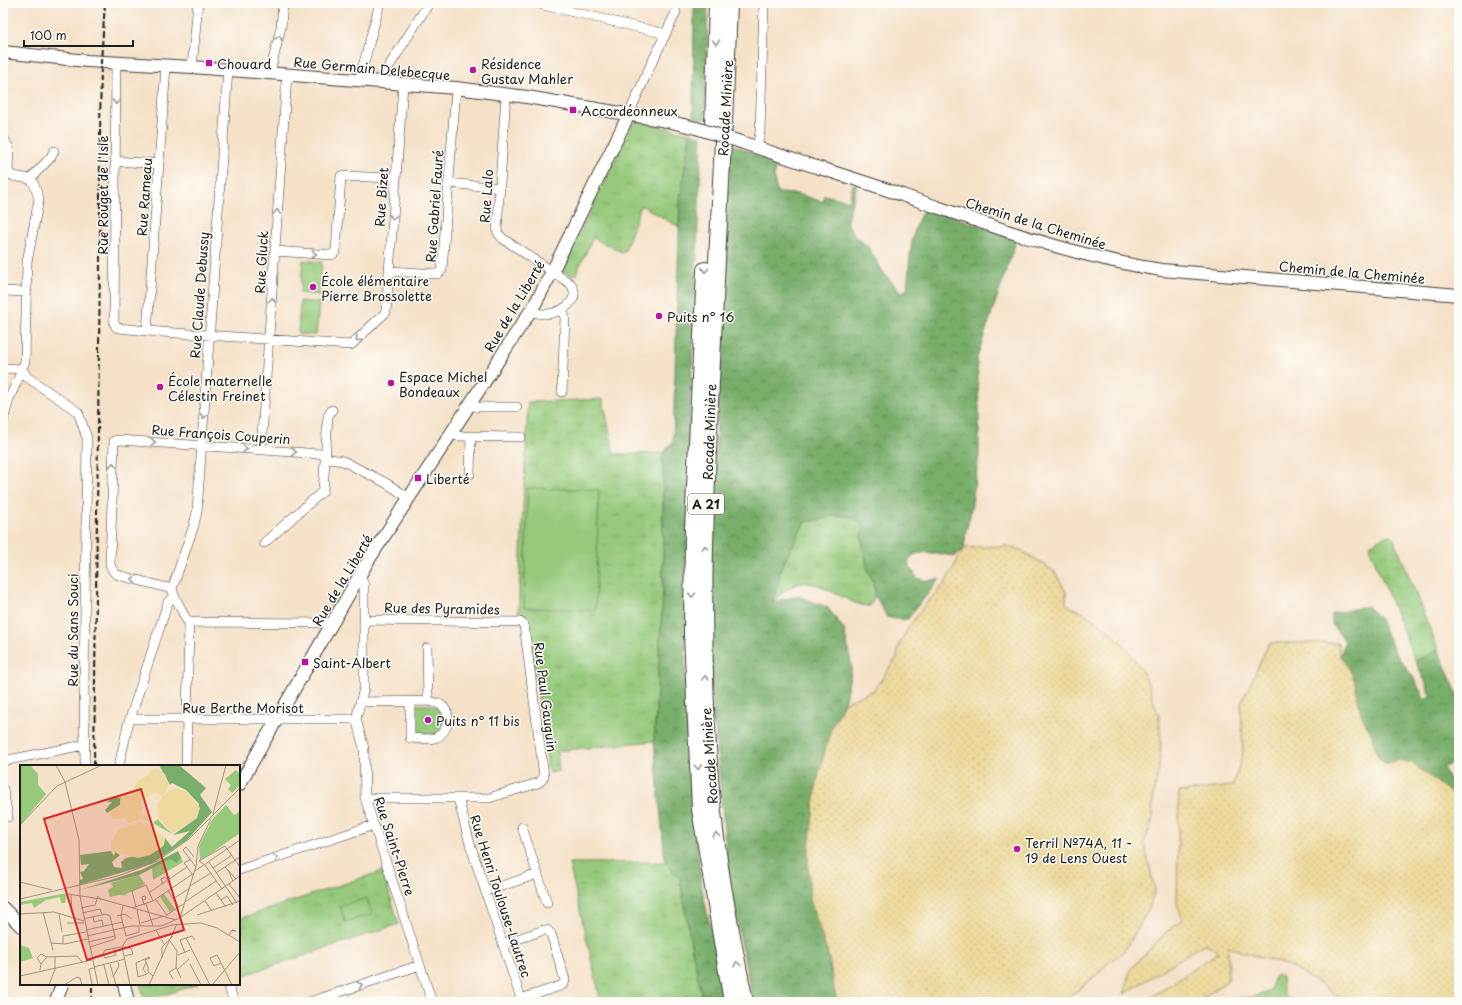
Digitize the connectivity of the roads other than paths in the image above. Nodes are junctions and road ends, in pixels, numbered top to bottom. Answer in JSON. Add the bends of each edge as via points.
{"nodes":[{"id":1,"x":198,"y":3,"type":"edge"},
{"id":2,"x":283,"y":3,"type":"edge"},
{"id":3,"x":380,"y":3,"type":"edge"},
{"id":4,"x":429,"y":3,"type":"edge"},
{"id":5,"x":535,"y":3,"type":"edge"},
{"id":6,"x":717,"y":3,"type":"edge"},
{"id":7,"x":730,"y":3,"type":"edge"},
{"id":8,"x":764,"y":3,"type":"edge"},
{"id":9,"x":676,"y":12,"type":"dead end"},
{"id":10,"x":666,"y":34,"type":"junction"},
{"id":11,"x":3,"y":52,"type":"edge"},
{"id":12,"x":116,"y":63,"type":"junction"},
{"id":13,"x":166,"y":66,"type":"junction"},
{"id":14,"x":192,"y":67,"type":"junction"},
{"id":15,"x":228,"y":70,"type":"junction"},
{"id":16,"x":270,"y":73,"type":"junction"},
{"id":17,"x":287,"y":75,"type":"junction"},
{"id":18,"x":359,"y":82,"type":"junction"},
{"id":19,"x":378,"y":82,"type":"junction"},
{"id":20,"x":402,"y":85,"type":"junction"},
{"id":21,"x":456,"y":88,"type":"junction"},
{"id":22,"x":506,"y":94,"type":"junction"},
{"id":23,"x":629,"y":114,"type":"junction"},
{"id":24,"x":3,"y":137,"type":"edge"},
{"id":25,"x":758,"y":148,"type":"junction"},
{"id":26,"x":54,"y":151,"type":"dead end"},
{"id":27,"x":115,"y":161,"type":"junction"},
{"id":28,"x":159,"y":164,"type":"junction"},
{"id":29,"x":7,"y":175,"type":"edge"},
{"id":30,"x":395,"y":178,"type":"junction"},
{"id":31,"x":30,"y":179,"type":"junction"},
{"id":32,"x":448,"y":183,"type":"junction"},
{"id":33,"x":500,"y":188,"type":"junction"},
{"id":34,"x":275,"y":251,"type":"junction"},
{"id":35,"x":389,"y":271,"type":"junction"},
{"id":36,"x":552,"y":272,"type":"junction"},
{"id":37,"x":3,"y":291,"type":"edge"},
{"id":38,"x":27,"y":292,"type":"junction"},
{"id":39,"x":1459,"y":295,"type":"edge"},
{"id":40,"x":563,"y":310,"type":"junction"},
{"id":41,"x":531,"y":311,"type":"junction"},
{"id":42,"x":147,"y":331,"type":"junction"},
{"id":43,"x":210,"y":335,"type":"junction"},
{"id":44,"x":270,"y":339,"type":"junction"},
{"id":45,"x":3,"y":368,"type":"edge"},
{"id":46,"x":22,"y":369,"type":"junction"},
{"id":47,"x":562,"y":392,"type":"dead end"},
{"id":48,"x":470,"y":404,"type":"junction"},
{"id":49,"x":517,"y":407,"type":"dead end"},
{"id":50,"x":332,"y":410,"type":"dead end"},
{"id":51,"x":3,"y":421,"type":"edge"},
{"id":52,"x":452,"y":433,"type":"junction"},
{"id":53,"x":471,"y":436,"type":"junction"},
{"id":54,"x":521,"y":437,"type":"dead end"},
{"id":55,"x":201,"y":446,"type":"junction"},
{"id":56,"x":261,"y":450,"type":"junction"},
{"id":57,"x":325,"y":456,"type":"junction"},
{"id":58,"x":470,"y":474,"type":"dead end"},
{"id":59,"x":409,"y":498,"type":"junction"},
{"id":60,"x":264,"y":543,"type":"dead end"},
{"id":61,"x":358,"y":577,"type":"junction"},
{"id":62,"x":174,"y":593,"type":"junction"},
{"id":63,"x":364,"y":620,"type":"junction"},
{"id":64,"x":189,"y":622,"type":"junction"},
{"id":65,"x":520,"y":622,"type":"joint"},
{"id":66,"x":332,"y":623,"type":"junction"},
{"id":67,"x":427,"y":648,"type":"dead end"},
{"id":68,"x":410,"y":701,"type":"junction"},
{"id":69,"x":428,"y":701,"type":"junction"},
{"id":70,"x":360,"y":702,"type":"junction"},
{"id":71,"x":130,"y":719,"type":"junction"},
{"id":72,"x":356,"y":719,"type":"junction"},
{"id":73,"x":187,"y":720,"type":"junction"},
{"id":74,"x":277,"y":720,"type":"junction"},
{"id":75,"x":84,"y":745,"type":"junction"},
{"id":76,"x":3,"y":761,"type":"edge"},
{"id":77,"x":85,"y":765,"type":"edge"},
{"id":78,"x":119,"y":765,"type":"edge"},
{"id":79,"x":186,"y":765,"type":"edge"},
{"id":80,"x":240,"y":783,"type":"edge"},
{"id":81,"x":3,"y":789,"type":"edge"},
{"id":82,"x":365,"y":798,"type":"junction"},
{"id":83,"x":458,"y":798,"type":"junction"},
{"id":84,"x":8,"y":817,"type":"dead end"},
{"id":85,"x":374,"y":825,"type":"junction"},
{"id":86,"x":522,"y":827,"type":"dead end"},
{"id":87,"x":240,"y":870,"type":"edge"},
{"id":88,"x":538,"y":874,"type":"junction"},
{"id":89,"x":486,"y":891,"type":"junction"},
{"id":90,"x":547,"y":903,"type":"dead end"},
{"id":91,"x":3,"y":908,"type":"edge"},
{"id":92,"x":20,"y":925,"type":"edge"},
{"id":93,"x":503,"y":944,"type":"junction"},
{"id":94,"x":420,"y":965,"type":"junction"},
{"id":95,"x":62,"y":985,"type":"edge"},
{"id":96,"x":124,"y":985,"type":"edge"},
{"id":97,"x":228,"y":985,"type":"edge"},
{"id":98,"x":330,"y":999,"type":"edge"},
{"id":99,"x":522,"y":1001,"type":"edge"},
{"id":100,"x":56,"y":1002,"type":"edge"},
{"id":101,"x":128,"y":1002,"type":"edge"},
{"id":102,"x":234,"y":1002,"type":"edge"},
{"id":103,"x":310,"y":1002,"type":"edge"},
{"id":104,"x":432,"y":1002,"type":"edge"},
{"id":105,"x":732,"y":1002,"type":"edge"},
{"id":106,"x":745,"y":1002,"type":"edge"}],
"edges":[{"from":1,"to":14,"type":"street"},
{"from":16,"to":2,"type":"street","one_way":true,"via":[[281,27]]},
{"from":3,"to":18,"type":"street"},
{"from":4,"to":19,"type":"street"},
{"from":5,"to":10,"type":"street"},
{"from":6,"to":105,"type":"highway","name":"Rocade Minière","number":"A 21","one_way":true,"via":[[700,360],[692,635],[700,810]]},
{"from":106,"to":7,"type":"highway","name":"Rocade Minière","number":"A 21","one_way":true,"via":[[713,814],[704,646],[706,512]]},
{"from":8,"to":25,"type":"street"},
{"from":9,"to":10,"type":"street","name":"Rue de la Liberté"},
{"from":10,"to":23,"type":"street","name":"Rue de la Liberté"},
{"from":11,"to":12,"type":"street","name":"Rue Germain Delebecque"},
{"from":12,"to":13,"type":"street","name":"Rue Germain Delebecque"},
{"from":12,"to":27,"type":"street","name":"Rue Rouget de l'Isle","one_way":true},
{"from":13,"to":14,"type":"street","name":"Rue Germain Delebecque"},
{"from":13,"to":28,"type":"street","name":"Rue Rameau"},
{"from":14,"to":15,"type":"street","name":"Rue Germain Delebecque"},
{"from":15,"to":16,"type":"street","name":"Rue Germain Delebecque"},
{"from":15,"to":43,"type":"street","name":"Rue Claude Debussy"},
{"from":16,"to":17,"type":"street","name":"Rue Germain Delebecque"},
{"from":17,"to":18,"type":"street","name":"Rue Germain Delebecque"},
{"from":34,"to":17,"type":"street","name":"Rue Gluck","one_way":true},
{"from":18,"to":19,"type":"street","name":"Rue Germain Delebecque"},
{"from":19,"to":20,"type":"street","name":"Rue Germain Delebecque"},
{"from":20,"to":21,"type":"street","name":"Rue Germain Delebecque"},
{"from":20,"to":30,"type":"street","name":"Rue Bizet"},
{"from":21,"to":22,"type":"street","name":"Rue Germain Delebecque"},
{"from":21,"to":32,"type":"street","name":"Rue Gabriel Fauré"},
{"from":22,"to":23,"type":"street","name":"Rue Germain Delebecque"},
{"from":22,"to":33,"type":"street","name":"Rue Lalo"},
{"from":23,"to":25,"type":"street","name":"Rue Germain Delebecque","bridge":true,"via":[[688,126]]},
{"from":23,"to":36,"type":"street","name":"Rue de la Liberté"},
{"from":24,"to":29,"type":"street","via":[[9,148]]},
{"from":25,"to":39,"type":"street","name":"Chemin de la Cheminée","via":[[1069,251],[1126,265]]},
{"from":26,"to":31,"type":"street"},
{"from":27,"to":28,"type":"street"},
{"from":27,"to":42,"type":"street","name":"Rue Rouget de l'Isle","via":[[114,323],[116,327]]},
{"from":28,"to":42,"type":"street","name":"Rue Rameau"},
{"from":29,"to":31,"type":"street"},
{"from":34,"to":30,"type":"street","one_way":true,"via":[[332,255],[336,251],[341,176]]},
{"from":30,"to":35,"type":"street","name":"Rue Bizet","one_way":true},
{"from":31,"to":38,"type":"street","via":[[39,199],[27,262]]},
{"from":32,"to":33,"type":"street"},
{"from":32,"to":35,"type":"street","name":"Rue Gabriel Fauré","via":[[442,270],[438,274]]},
{"from":33,"to":36,"type":"street","name":"Rue Lalo","via":[[497,229],[499,236]]},
{"from":44,"to":34,"type":"street","name":"Rue Gluck","one_way":true},
{"from":35,"to":44,"type":"street","name":"Rue Bizet","one_way":true,"via":[[386,312],[351,345]]},
{"from":36,"to":40,"type":"street","via":[[571,284],[575,290],[574,296]]},
{"from":36,"to":41,"type":"street","name":"Rue de la Liberté"},
{"from":37,"to":38,"type":"street"},
{"from":38,"to":46,"type":"street","via":[[25,361]]},
{"from":40,"to":41,"type":"street","via":[[543,314]]},
{"from":40,"to":47,"type":"street","via":[[565,318]]},
{"from":41,"to":48,"type":"street","name":"Rue de la Liberté"},
{"from":42,"to":43,"type":"street"},
{"from":43,"to":44,"type":"street"},
{"from":43,"to":55,"type":"street","name":"Rue Claude Debussy","one_way":true},
{"from":44,"to":56,"type":"street","name":"Rue Gluck"},
{"from":45,"to":46,"type":"street"},
{"from":46,"to":51,"type":"street"},
{"from":46,"to":75,"type":"street","name":"Rue du Sans Souci","via":[[27,376],[78,412],[87,438]]},
{"from":48,"to":49,"type":"street"},
{"from":48,"to":52,"type":"street","name":"Rue de la Liberté"},
{"from":50,"to":57,"type":"street","via":[[328,416]]},
{"from":52,"to":53,"type":"street","via":[[457,436]]},
{"from":52,"to":59,"type":"street","name":"Rue de la Liberté"},
{"from":53,"to":54,"type":"street"},
{"from":53,"to":58,"type":"street"},
{"from":55,"to":56,"type":"street","name":"Rue François Couperin","one_way":true},
{"from":55,"to":62,"type":"street","name":"Rue Claude Debussy","via":[[196,518]]},
{"from":62,"to":55,"type":"street","name":"Rue François Couperin","one_way":true,"via":[[118,575],[111,569],[114,441]]},
{"from":56,"to":57,"type":"street","name":"Rue François Couperin","one_way":true},
{"from":57,"to":59,"type":"street","name":"Rue François Couperin","via":[[343,461]]},
{"from":57,"to":60,"type":"street","via":[[324,485],[321,493]]},
{"from":59,"to":61,"type":"street","name":"Rue de la Liberté"},
{"from":61,"to":63,"type":"street","name":"Rue Saint-Pierre","via":[[364,584]]},
{"from":61,"to":66,"type":"street","name":"Rue de la Liberté"},
{"from":62,"to":64,"type":"street"},
{"from":62,"to":71,"type":"street","name":"Rue Claude Debussy","via":[[168,602]]},
{"from":63,"to":65,"type":"street","name":"Rue des Pyramides"},
{"from":63,"to":70,"type":"street","name":"Rue Saint-Pierre","via":[[364,688]]},
{"from":64,"to":66,"type":"street"},
{"from":64,"to":73,"type":"street"},
{"from":65,"to":83,"type":"street","name":"Rue Paul Gauguin","via":[[524,625],[544,776],[538,783],[489,798]]},
{"from":66,"to":74,"type":"street","name":"Rue de la Liberté"},
{"from":67,"to":69,"type":"street"},
{"from":68,"to":69,"type":"street"},
{"from":68,"to":69,"type":"street","via":[[410,738],[434,738],[444,733],[447,714],[439,704]]},
{"from":68,"to":70,"type":"street"},
{"from":70,"to":72,"type":"street","name":"Rue Saint-Pierre"},
{"from":71,"to":73,"type":"street","name":"Rue Berthe Morisot"},
{"from":71,"to":78,"type":"street","name":"Rue Claude Debussy"},
{"from":72,"to":74,"type":"street","name":"Rue Berthe Morisot"},
{"from":72,"to":82,"type":"street","name":"Rue Saint-Pierre","via":[[364,748]]},
{"from":73,"to":74,"type":"street","name":"Rue Berthe Morisot"},
{"from":73,"to":79,"type":"street"},
{"from":74,"to":80,"type":"street","name":"Rue de la Liberté"},
{"from":75,"to":76,"type":"street"},
{"from":75,"to":77,"type":"street","name":"Rue du Sans Souci"},
{"from":81,"to":84,"type":"street"},
{"from":82,"to":83,"type":"street"},
{"from":82,"to":85,"type":"street","name":"Rue Saint-Pierre"},
{"from":83,"to":89,"type":"street","name":"Rue Henri Toulouse-Lautrec"},
{"from":87,"to":85,"type":"street","one_way":true},
{"from":85,"to":94,"type":"street","name":"Rue Saint-Pierre"},
{"from":86,"to":88,"type":"street"},
{"from":88,"to":89,"type":"street"},
{"from":88,"to":90,"type":"street"},
{"from":89,"to":93,"type":"street","name":"Rue Henri Toulouse-Lautrec"},
{"from":91,"to":92,"type":"street"},
{"from":93,"to":99,"type":"street","name":"Rue Henri Toulouse-Lautrec"},
{"from":93,"to":99,"type":"street","via":[[544,930],[551,934],[564,984]]},
{"from":98,"to":94,"type":"street","one_way":true},
{"from":94,"to":104,"type":"street","name":"Rue Saint-Pierre"},
{"from":95,"to":100,"type":"street"},
{"from":96,"to":101,"type":"street"},
{"from":97,"to":102,"type":"street"},
{"from":98,"to":103,"type":"street"}]}
